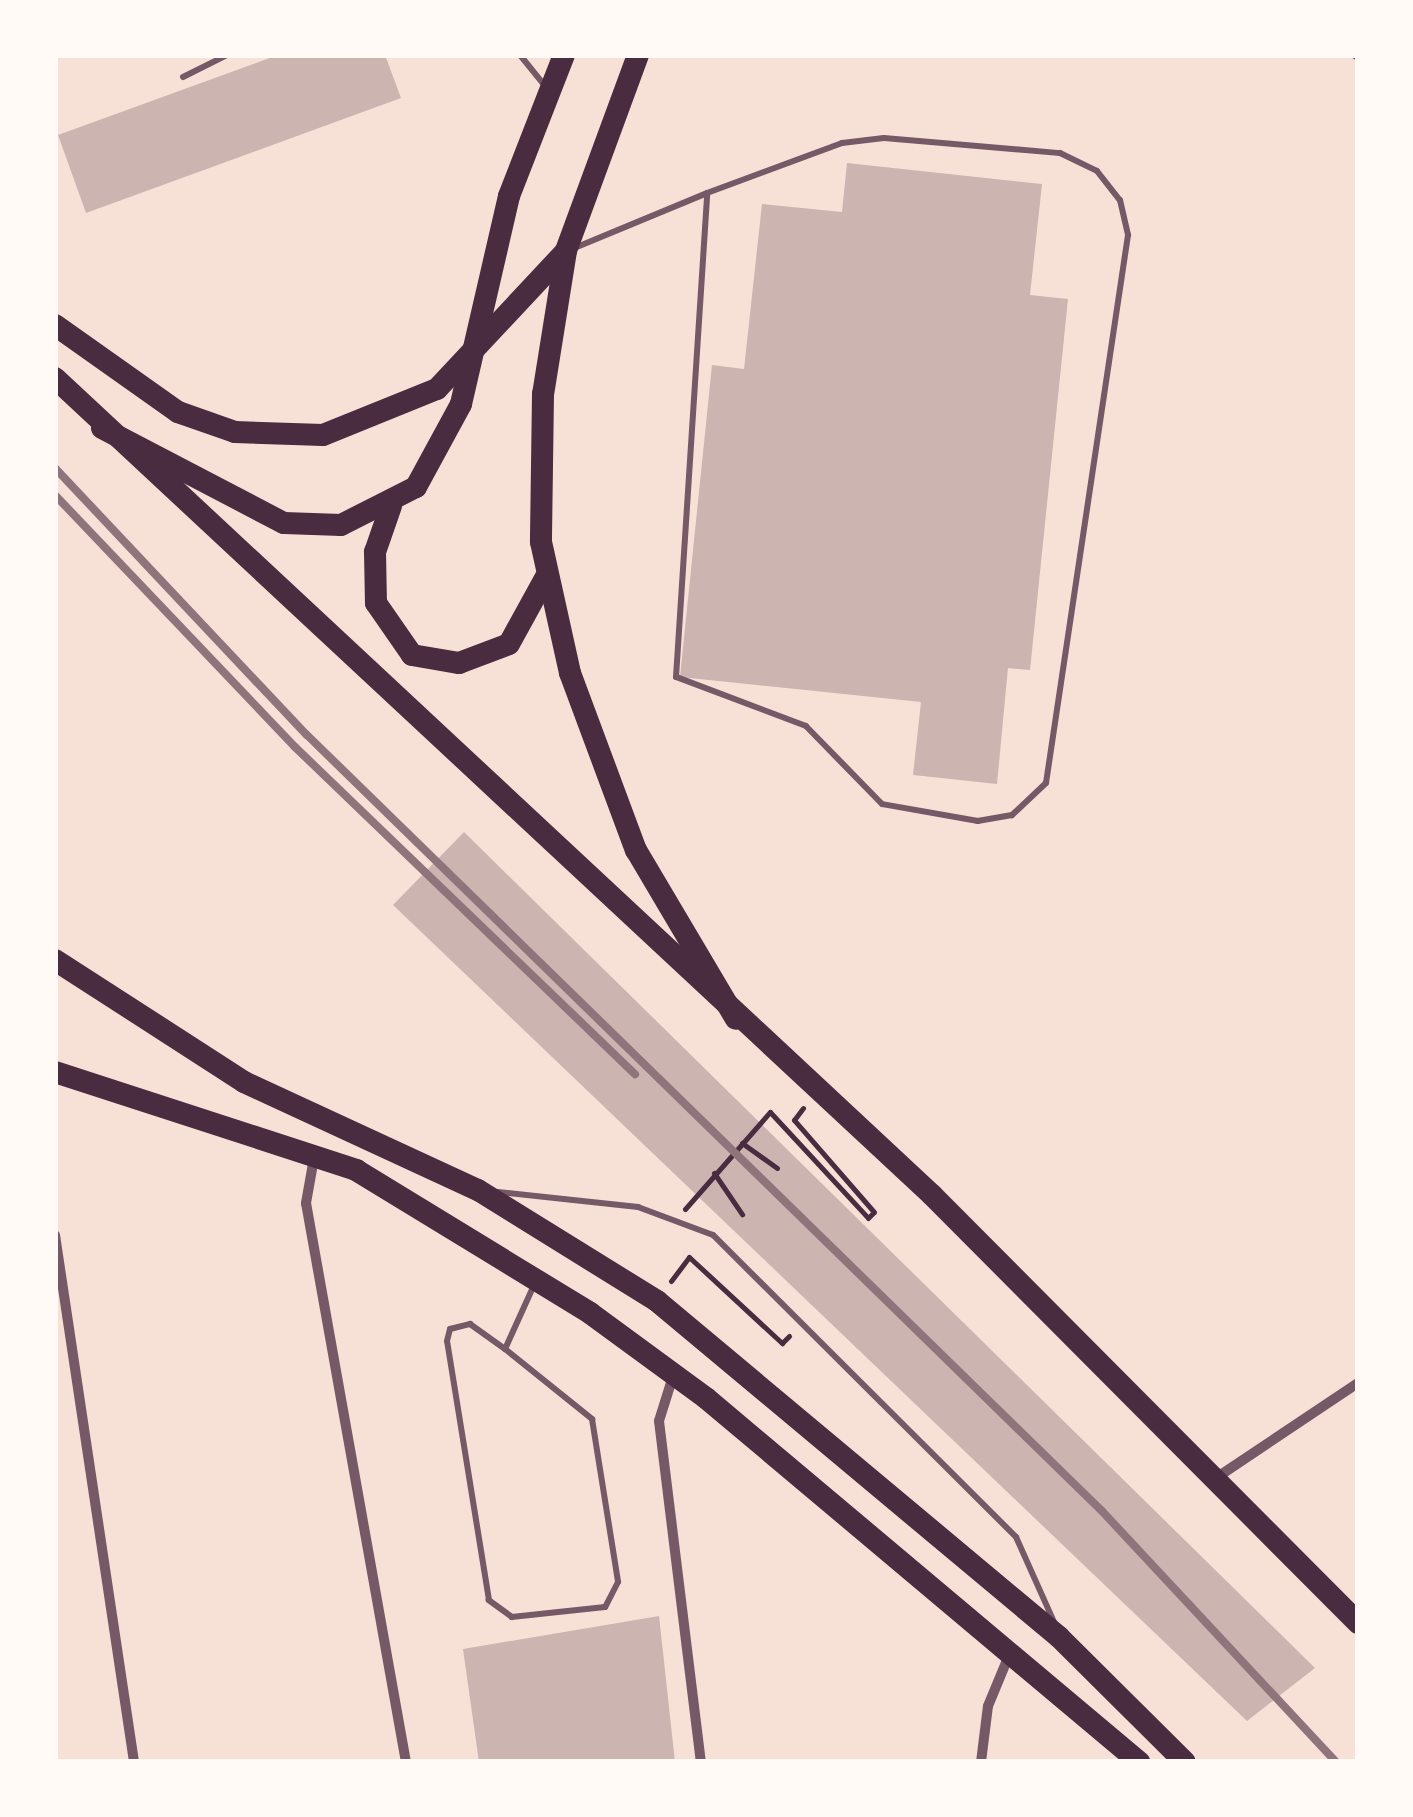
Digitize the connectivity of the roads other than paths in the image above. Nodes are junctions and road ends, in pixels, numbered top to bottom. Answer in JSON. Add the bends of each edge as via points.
{"nodes":[{"id":1,"x":227,"y":55,"type":"edge"},
{"id":2,"x":520,"y":55,"type":"edge"},
{"id":3,"x":564,"y":55,"type":"edge"},
{"id":4,"x":638,"y":55,"type":"edge"},
{"id":5,"x":184,"y":76,"type":"dead end"},
{"id":6,"x":548,"y":90,"type":"junction"},
{"id":7,"x":708,"y":193,"type":"junction"},
{"id":8,"x":566,"y":251,"type":"junction"},
{"id":9,"x":55,"y":325,"type":"edge"},
{"id":10,"x":475,"y":356,"type":"junction"},
{"id":11,"x":55,"y":378,"type":"edge"},
{"id":12,"x":102,"y":428,"type":"junction"},
{"id":13,"x":390,"y":506,"type":"junction"},
{"id":14,"x":547,"y":574,"type":"junction"},
{"id":15,"x":55,"y":960,"type":"edge"},
{"id":16,"x":736,"y":1018,"type":"junction"},
{"id":17,"x":56,"y":1073,"type":"edge"},
{"id":18,"x":315,"y":1154,"type":"junction"},
{"id":19,"x":478,"y":1190,"type":"junction"},
{"id":20,"x":55,"y":1235,"type":"edge"},
{"id":21,"x":537,"y":1280,"type":"junction"},
{"id":22,"x":505,"y":1349,"type":"junction"},
{"id":23,"x":674,"y":1372,"type":"junction"},
{"id":24,"x":1358,"y":1383,"type":"edge"},
{"id":25,"x":1216,"y":1478,"type":"junction"},
{"id":26,"x":1358,"y":1623,"type":"edge"},
{"id":27,"x":1060,"y":1637,"type":"junction"},
{"id":28,"x":1010,"y":1653,"type":"junction"},
{"id":29,"x":134,"y":1762,"type":"edge"},
{"id":30,"x":406,"y":1762,"type":"edge"},
{"id":31,"x":701,"y":1762,"type":"edge"},
{"id":32,"x":981,"y":1762,"type":"edge"},
{"id":33,"x":1139,"y":1762,"type":"edge"},
{"id":34,"x":1185,"y":1762,"type":"edge"}],
"edges":[{"from":1,"to":5,"type":"lane"},
{"from":2,"to":6,"type":"lane"},
{"from":3,"to":6,"type":"main road"},
{"from":4,"to":8,"type":"main road"},
{"from":6,"to":10,"type":"main road","via":[[508,196]]},
{"from":7,"to":7,"type":"lane","via":[[842,143],[884,138],[1060,153],[1097,171],[1120,200],[1128,235],[1046,783],[1012,815],[978,821],[882,804],[806,726],[676,677]]},
{"from":7,"to":8,"type":"lane"},
{"from":8,"to":10,"type":"main road"},
{"from":8,"to":14,"type":"main road","via":[[538,444]]},
{"from":9,"to":10,"type":"main road","via":[[178,412],[273,435],[323,435],[393,412]]},
{"from":10,"to":13,"type":"main road","via":[[436,460]]},
{"from":11,"to":12,"type":"main road"},
{"from":12,"to":13,"type":"main road","via":[[284,523],[341,525]]},
{"from":12,"to":16,"type":"main road"},
{"from":13,"to":14,"type":"main road","via":[[375,552],[376,603],[412,655],[459,663],[510,644]]},
{"from":14,"to":16,"type":"main road","via":[[570,673],[636,850]]},
{"from":15,"to":19,"type":"main road","via":[[244,1082]]},
{"from":16,"to":25,"type":"main road"},
{"from":17,"to":18,"type":"main road"},
{"from":18,"to":21,"type":"main road"},
{"from":18,"to":30,"type":"street","via":[[306,1203]]},
{"from":19,"to":27,"type":"main road","via":[[657,1300]]},
{"from":19,"to":27,"type":"lane","via":[[638,1207],[713,1235],[1016,1537]]},
{"from":20,"to":29,"type":"street"},
{"from":21,"to":22,"type":"lane"},
{"from":21,"to":23,"type":"main road"},
{"from":22,"to":22,"type":"lane","via":[[470,1324],[450,1330],[446,1341],[489,1600],[512,1617],[606,1607],[618,1582],[592,1419]]},
{"from":23,"to":28,"type":"main road"},
{"from":23,"to":31,"type":"street","via":[[659,1421]]},
{"from":24,"to":25,"type":"street"},
{"from":25,"to":26,"type":"main road"},
{"from":27,"to":34,"type":"main road"},
{"from":28,"to":32,"type":"street","via":[[988,1706]]},
{"from":28,"to":33,"type":"main road"}]}
